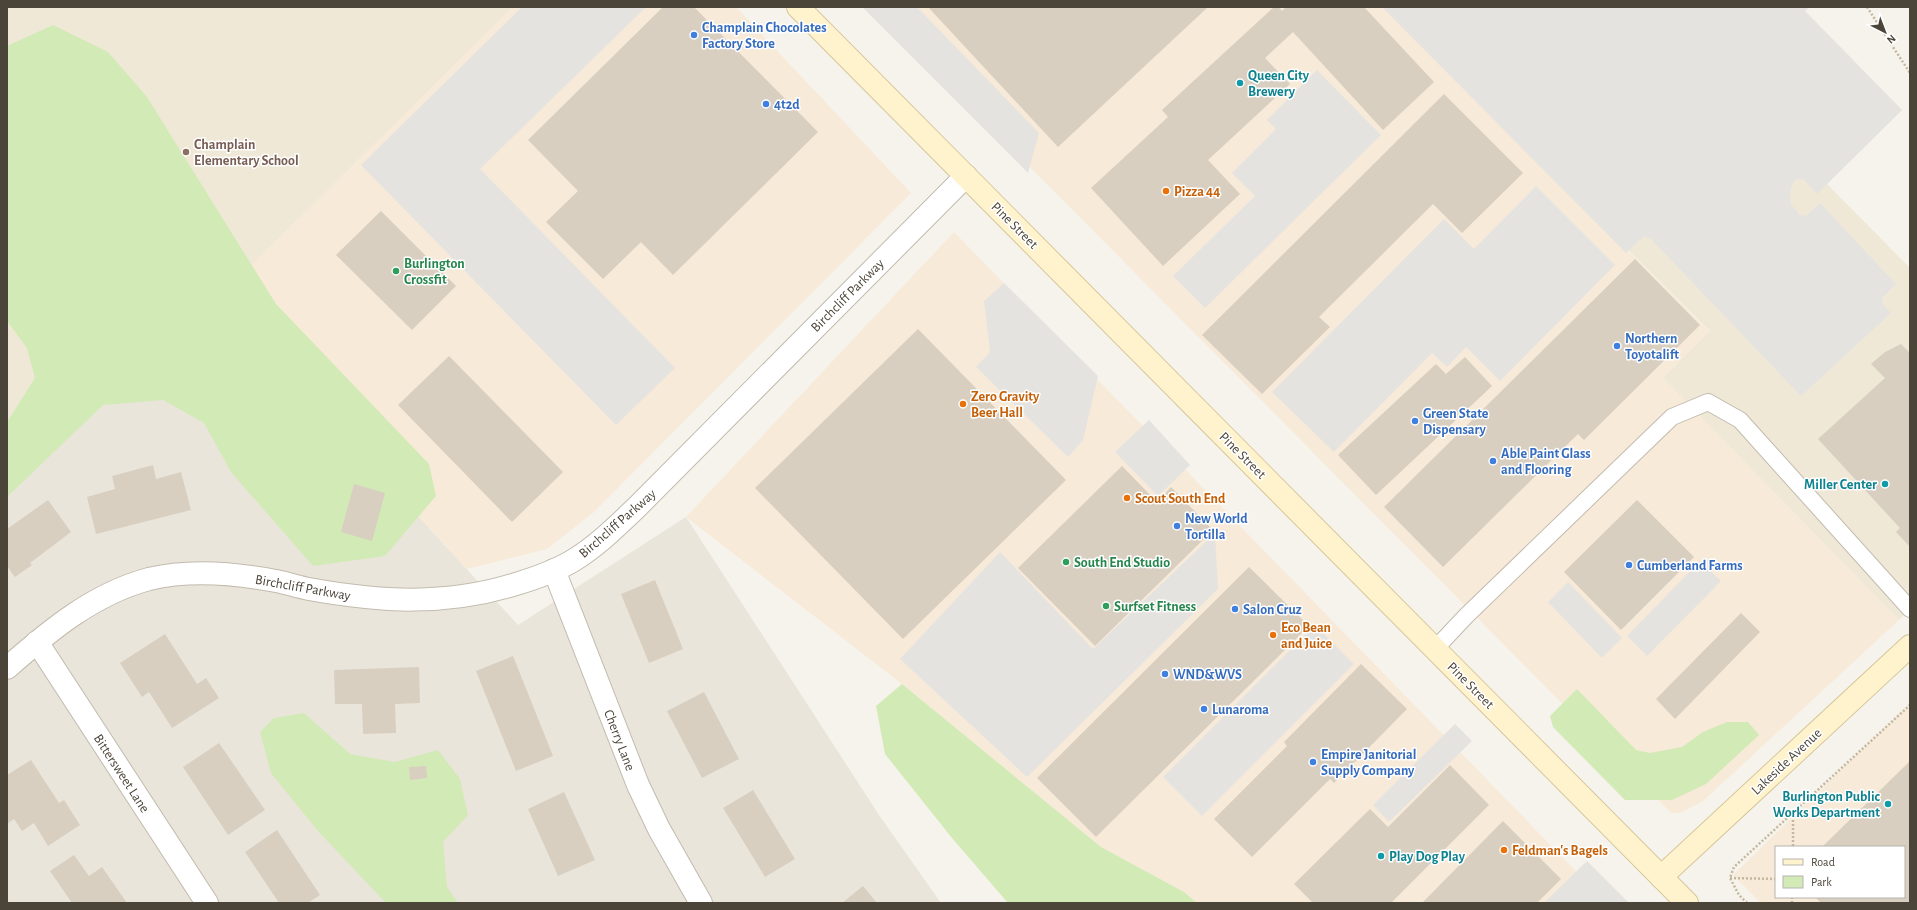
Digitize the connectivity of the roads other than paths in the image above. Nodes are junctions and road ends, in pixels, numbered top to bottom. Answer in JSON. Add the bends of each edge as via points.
{"nodes":[{"id":1,"x":798,"y":7,"type":"edge"},
{"id":2,"x":966,"y":176,"type":"junction"},
{"id":3,"x":554,"y":570,"type":"junction"},
{"id":4,"x":1910,"y":609,"type":"edge"},
{"id":5,"x":37,"y":642,"type":"junction"},
{"id":6,"x":1910,"y":646,"type":"edge"},
{"id":7,"x":1435,"y":649,"type":"junction"},
{"id":8,"x":7,"y":668,"type":"edge"},
{"id":9,"x":1661,"y":876,"type":"junction"},
{"id":10,"x":207,"y":903,"type":"edge"},
{"id":11,"x":701,"y":903,"type":"edge"},
{"id":12,"x":1687,"y":903,"type":"edge"}],
"edges":[{"from":1,"to":2,"type":"main road","name":"Pine Street"},
{"from":2,"to":3,"type":"street","name":"Birchcliff Parkway","via":[[637,507],[590,549]]},
{"from":2,"to":7,"type":"main road","name":"Pine Street"},
{"from":3,"to":5,"type":"street","name":"Birchcliff Parkway","via":[[497,591],[426,601],[354,596],[232,575],[173,574],[124,587],[68,618]]},
{"from":3,"to":11,"type":"street","name":"Cherry Lane","via":[[638,785],[659,829]]},
{"from":4,"to":7,"type":"lane","via":[[1740,420],[1708,402],[1672,417]]},
{"from":5,"to":8,"type":"street","name":"Birchcliff Parkway"},
{"from":5,"to":10,"type":"street","name":"Bittersweet Lane"},
{"from":6,"to":9,"type":"main road","name":"Lakeside Avenue"},
{"from":7,"to":9,"type":"main road","name":"Pine Street"},
{"from":9,"to":12,"type":"main road","name":"Pine Street"}]}
